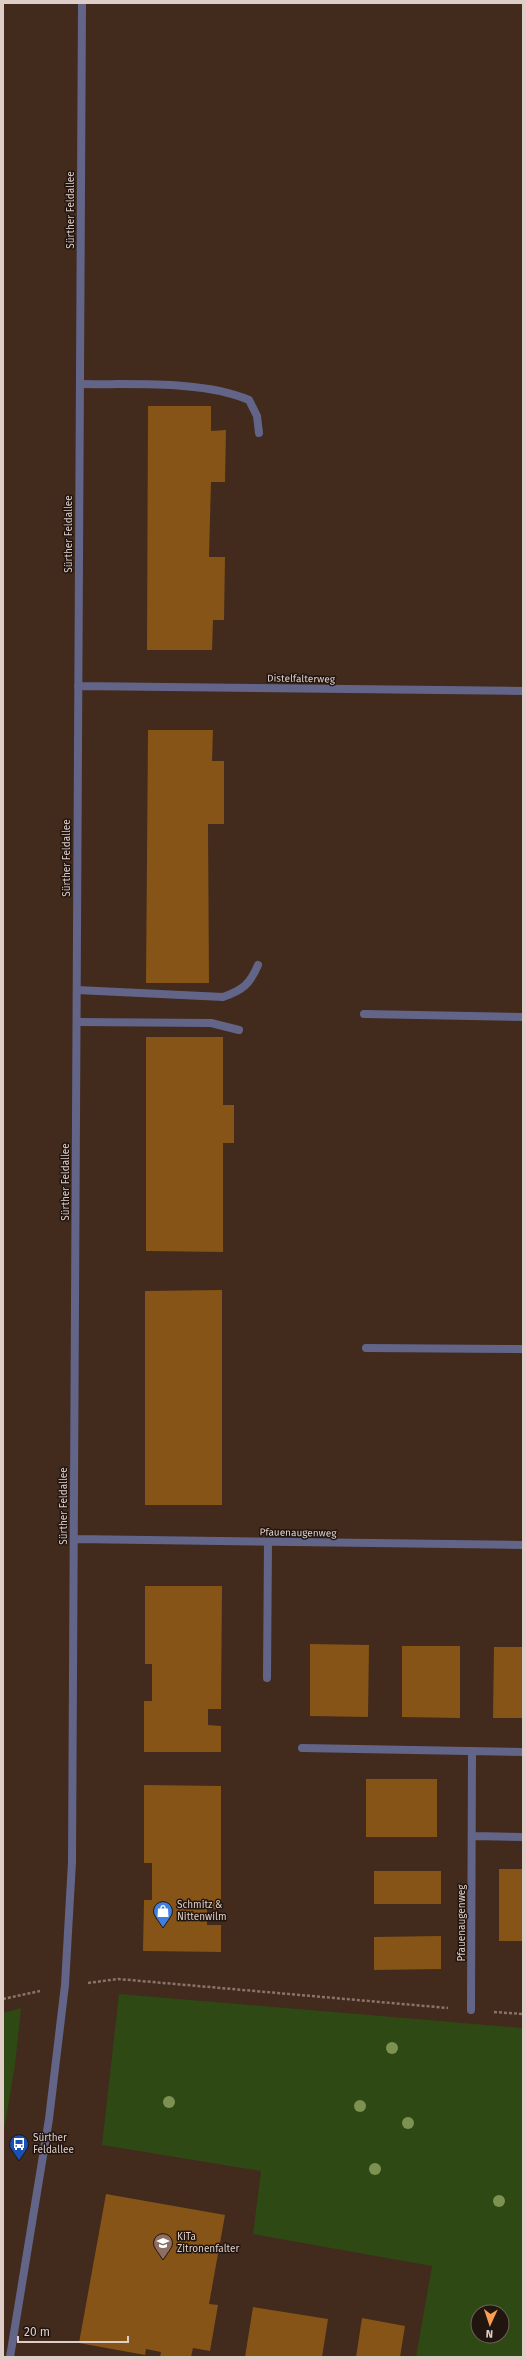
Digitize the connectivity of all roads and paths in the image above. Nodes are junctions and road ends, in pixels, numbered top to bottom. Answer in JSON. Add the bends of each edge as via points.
{"nodes":[{"id":1,"x":82,"y":3,"type":"edge"},
{"id":2,"x":80,"y":384,"type":"junction"},
{"id":3,"x":259,"y":433,"type":"dead end"},
{"id":4,"x":78,"y":686,"type":"junction"},
{"id":5,"x":523,"y":691,"type":"edge"},
{"id":6,"x":258,"y":965,"type":"dead end"},
{"id":7,"x":77,"y":990,"type":"junction"},
{"id":8,"x":364,"y":1014,"type":"dead end"},
{"id":9,"x":523,"y":1017,"type":"edge"},
{"id":10,"x":77,"y":1022,"type":"junction"},
{"id":11,"x":240,"y":1030,"type":"dead end"},
{"id":12,"x":366,"y":1348,"type":"dead end"},
{"id":13,"x":523,"y":1349,"type":"edge"},
{"id":14,"x":74,"y":1539,"type":"junction"},
{"id":15,"x":268,"y":1542,"type":"junction"},
{"id":16,"x":523,"y":1545,"type":"edge"},
{"id":17,"x":267,"y":1678,"type":"dead end"},
{"id":18,"x":302,"y":1748,"type":"dead end"},
{"id":19,"x":472,"y":1751,"type":"junction"},
{"id":20,"x":523,"y":1752,"type":"edge"},
{"id":21,"x":473,"y":1836,"type":"junction"},
{"id":22,"x":523,"y":1837,"type":"edge"},
{"id":23,"x":64,"y":1985,"type":"junction"},
{"id":24,"x":3,"y":1999,"type":"edge"},
{"id":25,"x":471,"y":2010,"type":"junction"},
{"id":26,"x":523,"y":2014,"type":"edge"},
{"id":27,"x":10,"y":2357,"type":"edge"}],
"edges":[{"from":1,"to":2,"type":"street","name":"Sürther Feldallee"},
{"from":2,"to":3,"type":"street","via":[[206,388],[231,392],[249,400],[257,416]]},
{"from":2,"to":4,"type":"street","name":"Sürther Feldallee"},
{"from":4,"to":5,"type":"street","name":"Distelfalterweg"},
{"from":4,"to":7,"type":"street","name":"Sürther Feldallee"},
{"from":6,"to":7,"type":"street","via":[[253,976],[241,990],[223,997]]},
{"from":7,"to":10,"type":"street","name":"Sürther Feldallee"},
{"from":8,"to":9,"type":"street"},
{"from":10,"to":11,"type":"street","via":[[211,1023]]},
{"from":10,"to":14,"type":"street","name":"Sürther Feldallee"},
{"from":12,"to":13,"type":"street"},
{"from":14,"to":15,"type":"street","name":"Pfauenaugenweg"},
{"from":14,"to":23,"type":"street","name":"Sürther Feldallee","via":[[74,1788]]},
{"from":15,"to":16,"type":"street","name":"Pfauenaugenweg"},
{"from":15,"to":17,"type":"street"},
{"from":18,"to":19,"type":"street"},
{"from":19,"to":20,"type":"street"},
{"from":19,"to":21,"type":"street","name":"Pfauenaugenweg"},
{"from":21,"to":22,"type":"street"},
{"from":21,"to":25,"type":"street","name":"Pfauenaugenweg"},
{"from":23,"to":24,"type":"path"},
{"from":23,"to":25,"type":"path","via":[[118,1980]]},
{"from":23,"to":27,"type":"street","name":"Sürther Feldallee","via":[[49,2119]]},
{"from":25,"to":26,"type":"path"}]}
